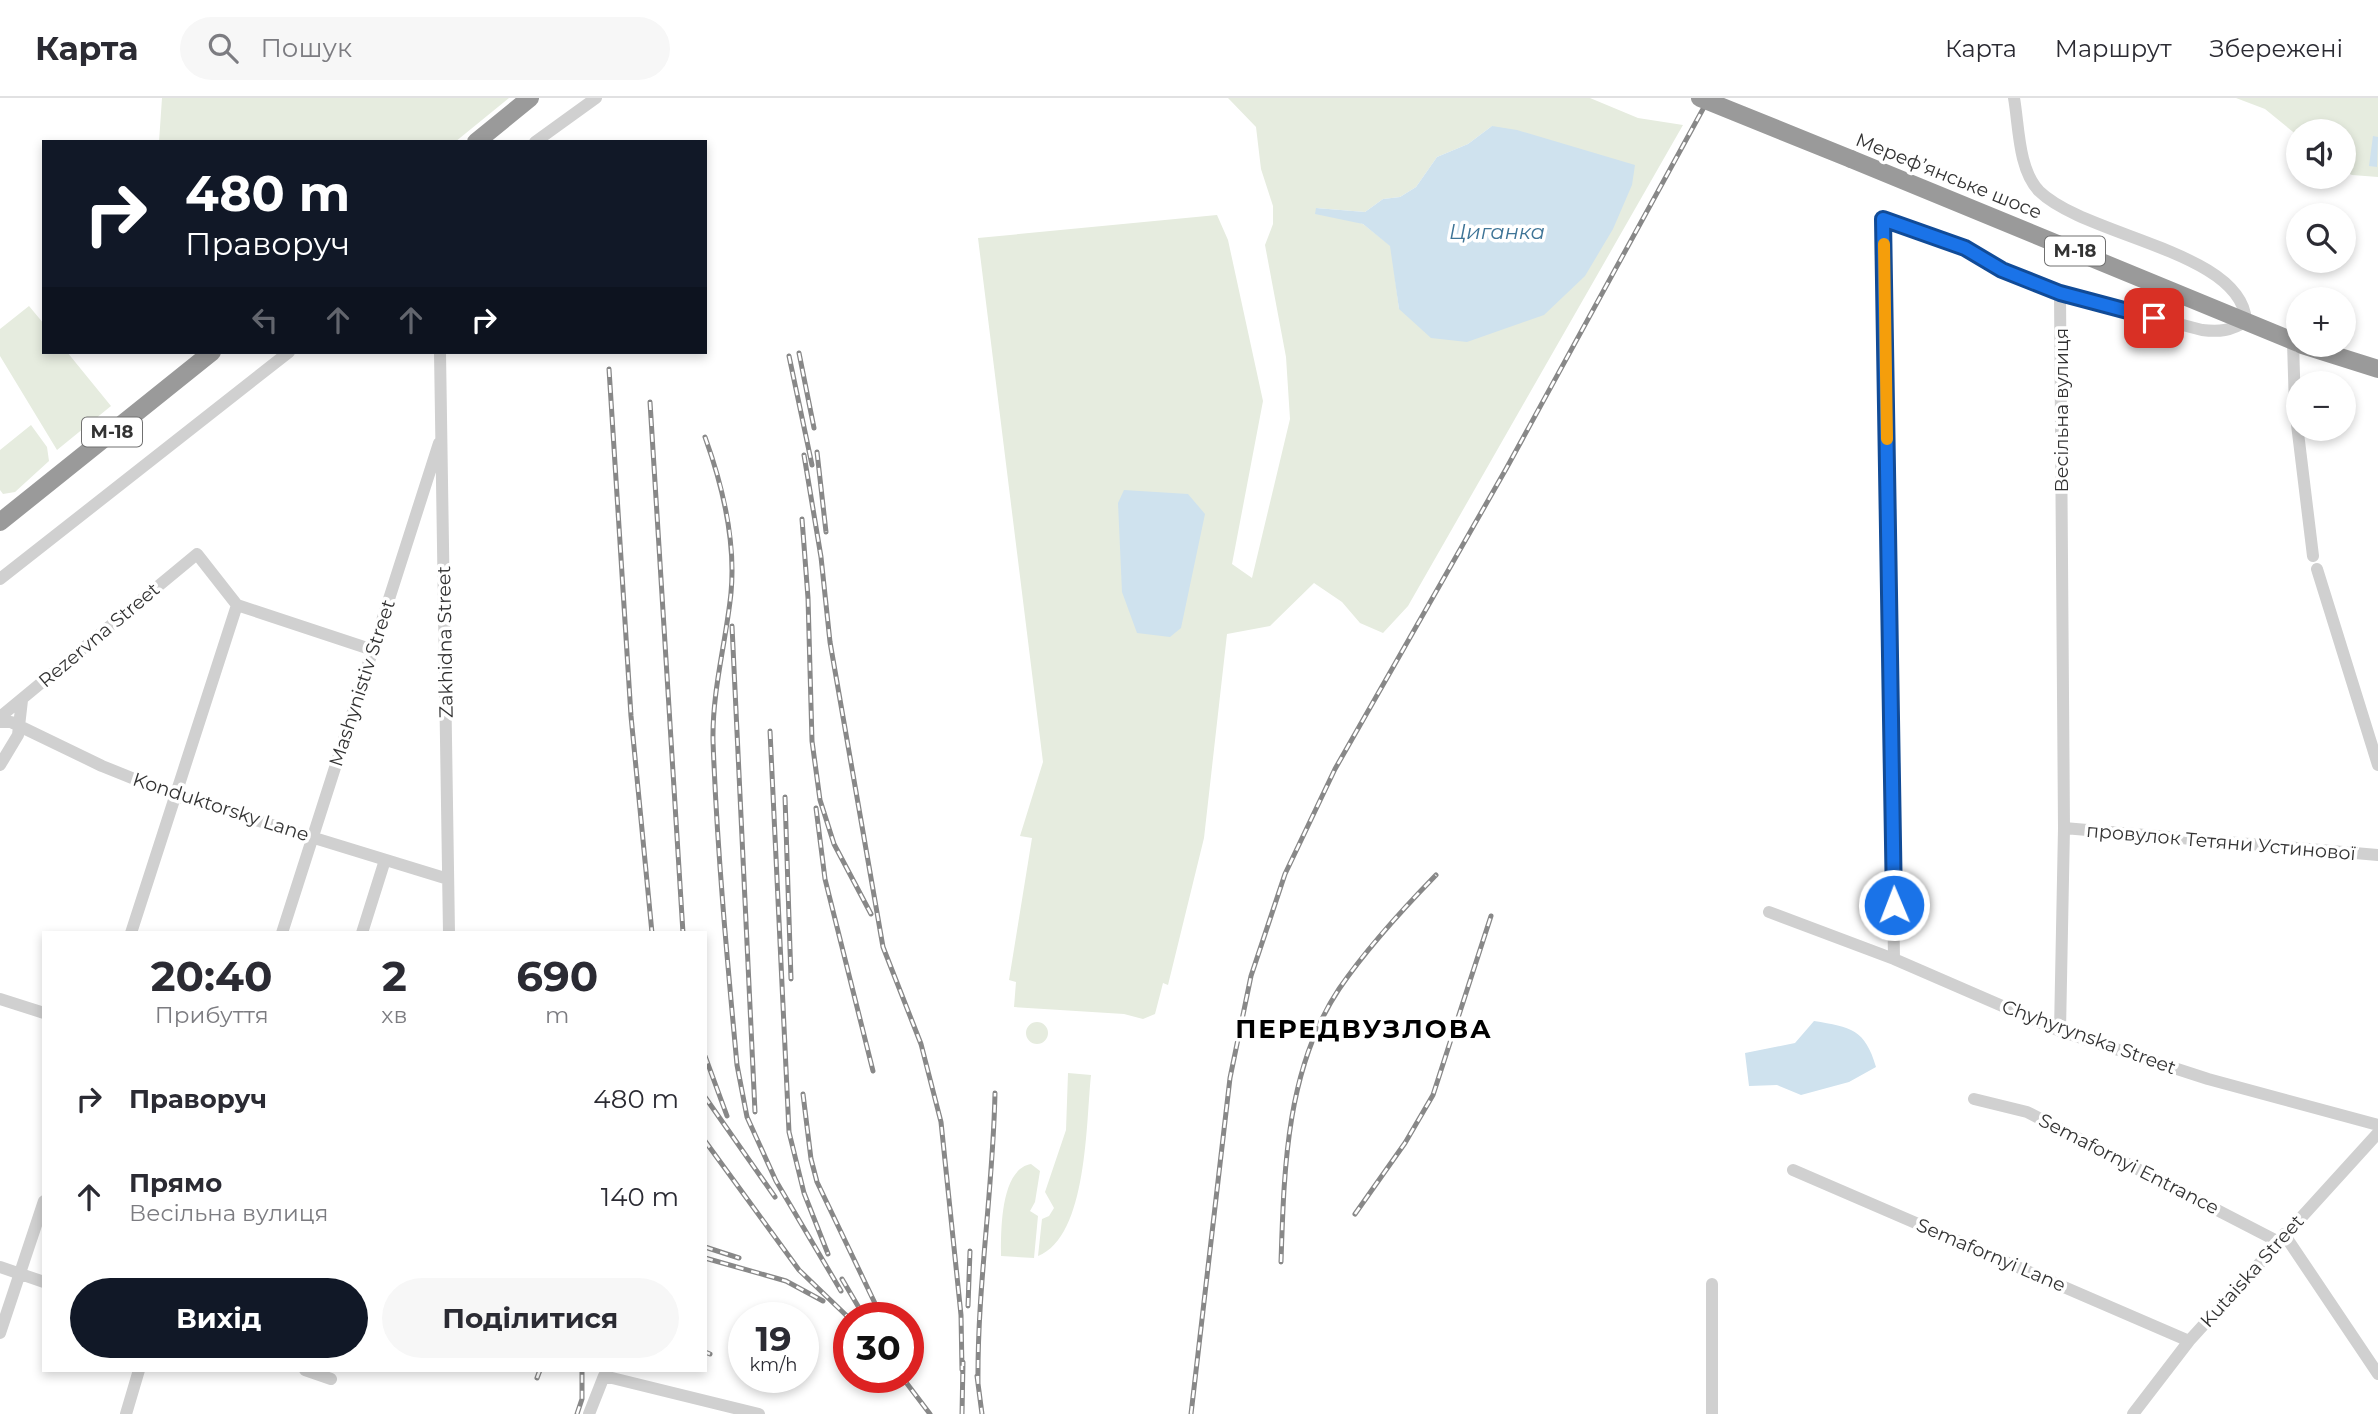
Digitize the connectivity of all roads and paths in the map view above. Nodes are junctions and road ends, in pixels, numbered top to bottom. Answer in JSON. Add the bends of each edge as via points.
{"nodes":[{"id":1,"x":530,"y":98,"type":"edge"},
{"id":2,"x":596,"y":98,"type":"edge"},
{"id":3,"x":1700,"y":98,"type":"edge"},
{"id":4,"x":2014,"y":98,"type":"edge"},
{"id":5,"x":478,"y":140,"type":"edge"},
{"id":6,"x":538,"y":140,"type":"edge"},
{"id":7,"x":2060,"y":293,"type":"junction"},
{"id":8,"x":2246,"y":321,"type":"junction"},
{"id":9,"x":2286,"y":338,"type":"edge"},
{"id":10,"x":210,"y":354,"type":"edge"},
{"id":11,"x":286,"y":354,"type":"edge"},
{"id":12,"x":440,"y":354,"type":"edge"},
{"id":13,"x":2297,"y":357,"type":"edge"},
{"id":14,"x":2341,"y":357,"type":"edge"},
{"id":15,"x":2378,"y":369,"type":"edge"},
{"id":16,"x":442,"y":433,"type":"junction"},
{"id":17,"x":0,"y":522,"type":"edge"},
{"id":18,"x":0,"y":579,"type":"edge"},
{"id":19,"x":237,"y":605,"type":"junction"},
{"id":20,"x":373,"y":650,"type":"junction"},
{"id":21,"x":22,"y":699,"type":"junction"},
{"id":22,"x":0,"y":719,"type":"edge"},
{"id":23,"x":19,"y":726,"type":"junction"},
{"id":24,"x":0,"y":765,"type":"edge"},
{"id":25,"x":2378,"y":765,"type":"edge"},
{"id":26,"x":174,"y":795,"type":"junction"},
{"id":27,"x":2064,"y":828,"type":"junction"},
{"id":28,"x":312,"y":837,"type":"junction"},
{"id":29,"x":2378,"y":855,"type":"edge"},
{"id":30,"x":385,"y":860,"type":"junction"},
{"id":31,"x":448,"y":879,"type":"junction"},
{"id":32,"x":1769,"y":912,"type":"dead end"},
{"id":33,"x":132,"y":931,"type":"edge"},
{"id":34,"x":283,"y":931,"type":"edge"},
{"id":35,"x":363,"y":931,"type":"edge"},
{"id":36,"x":449,"y":931,"type":"edge"},
{"id":37,"x":1895,"y":960,"type":"junction"},
{"id":38,"x":0,"y":999,"type":"edge"},
{"id":39,"x":42,"y":1012,"type":"edge"},
{"id":40,"x":2060,"y":1031,"type":"junction"},
{"id":41,"x":1975,"y":1099,"type":"dead end"},
{"id":42,"x":2378,"y":1125,"type":"edge"},
{"id":43,"x":2378,"y":1133,"type":"edge"},
{"id":44,"x":1793,"y":1170,"type":"dead end"},
{"id":45,"x":42,"y":1207,"type":"edge"},
{"id":46,"x":2282,"y":1238,"type":"junction"},
{"id":47,"x":0,"y":1267,"type":"edge"},
{"id":48,"x":20,"y":1274,"type":"junction"},
{"id":49,"x":42,"y":1281,"type":"edge"},
{"id":50,"x":1712,"y":1284,"type":"dead end"},
{"id":51,"x":0,"y":1333,"type":"edge"},
{"id":52,"x":2189,"y":1341,"type":"junction"},
{"id":53,"x":138,"y":1372,"type":"edge"},
{"id":54,"x":311,"y":1372,"type":"edge"},
{"id":55,"x":2378,"y":1374,"type":"edge"},
{"id":56,"x":331,"y":1379,"type":"dead end"},
{"id":57,"x":126,"y":1414,"type":"edge"},
{"id":58,"x":589,"y":1414,"type":"edge"},
{"id":59,"x":759,"y":1414,"type":"edge"},
{"id":60,"x":1713,"y":1414,"type":"edge"},
{"id":61,"x":2133,"y":1414,"type":"edge"}],
"edges":[{"from":1,"to":5,"type":"highway"},
{"from":2,"to":6,"type":"street"},
{"from":3,"to":8,"type":"highway","name":"Мереф’янське шосе","number":"М-18","bridge":true},
{"from":4,"to":8,"type":"street","via":[[2024,163],[2038,190],[2102,226],[2216,274],[2245,308]]},
{"from":7,"to":8,"type":"street","via":[[2202,330],[2226,330]]},
{"from":7,"to":27,"type":"street","name":"Весільна вулиця"},
{"from":7,"to":37,"type":"street","via":[[2002,270],[1965,248],[1883,219]]},
{"from":8,"to":9,"type":"highway","name":"Мереф’янське шосе","number":"М-18"},
{"from":10,"to":17,"type":"highway","number":"М-18"},
{"from":11,"to":18,"type":"street"},
{"from":12,"to":16,"type":"street","name":"Zakhidna Street"},
{"from":13,"to":25,"type":"street","via":[[2295,408],[2315,562]]},
{"from":14,"to":15,"type":"highway","name":"Мереф’янське шосе","number":"М-18"},
{"from":16,"to":20,"type":"street","name":"Mashynistiv Street"},
{"from":16,"to":31,"type":"street","name":"Zakhidna Street"},
{"from":19,"to":20,"type":"street"},
{"from":19,"to":21,"type":"street","name":"Rezervna Street","via":[[197,554]]},
{"from":19,"to":26,"type":"street"},
{"from":20,"to":28,"type":"street","name":"Mashynistiv Street"},
{"from":21,"to":22,"type":"street","name":"Rezervna Street"},
{"from":21,"to":23,"type":"street"},
{"from":22,"to":23,"type":"street","name":"Konduktorsky Lane"},
{"from":23,"to":24,"type":"street"},
{"from":23,"to":26,"type":"street","name":"Konduktorsky Lane"},
{"from":26,"to":28,"type":"street","name":"Konduktorsky Lane"},
{"from":26,"to":33,"type":"street"},
{"from":27,"to":29,"type":"street","name":"провулок Тетяни Устинової"},
{"from":27,"to":40,"type":"street","name":"Весільна вулиця"},
{"from":28,"to":30,"type":"street","name":"Konduktorsky Lane"},
{"from":28,"to":34,"type":"street","name":"Mashynistiv Street"},
{"from":30,"to":31,"type":"street","name":"Konduktorsky Lane"},
{"from":30,"to":35,"type":"street"},
{"from":31,"to":36,"type":"street","name":"Zakhidna Street"},
{"from":32,"to":37,"type":"street","name":"Chyhyrynska Street"},
{"from":37,"to":40,"type":"street","name":"Chyhyrynska Street"},
{"from":38,"to":39,"type":"street"},
{"from":40,"to":42,"type":"street","name":"Chyhyrynska Street","via":[[2208,1079]]},
{"from":41,"to":46,"type":"street","name":"Semafornyi Entrance","via":[[2027,1112]]},
{"from":43,"to":46,"type":"street","name":"Kutaiska Street"},
{"from":44,"to":52,"type":"street","name":"Semafornyi Lane"},
{"from":45,"to":48,"type":"street"},
{"from":46,"to":52,"type":"street","name":"Kutaiska Street"},
{"from":46,"to":55,"type":"street"},
{"from":47,"to":48,"type":"street"},
{"from":48,"to":49,"type":"street"},
{"from":48,"to":51,"type":"street"},
{"from":50,"to":60,"type":"street"},
{"from":52,"to":61,"type":"street","name":"Kutaiska Street"},
{"from":53,"to":57,"type":"street"},
{"from":54,"to":56,"type":"street"},
{"from":58,"to":59,"type":"street","via":[[604,1376]]}]}
